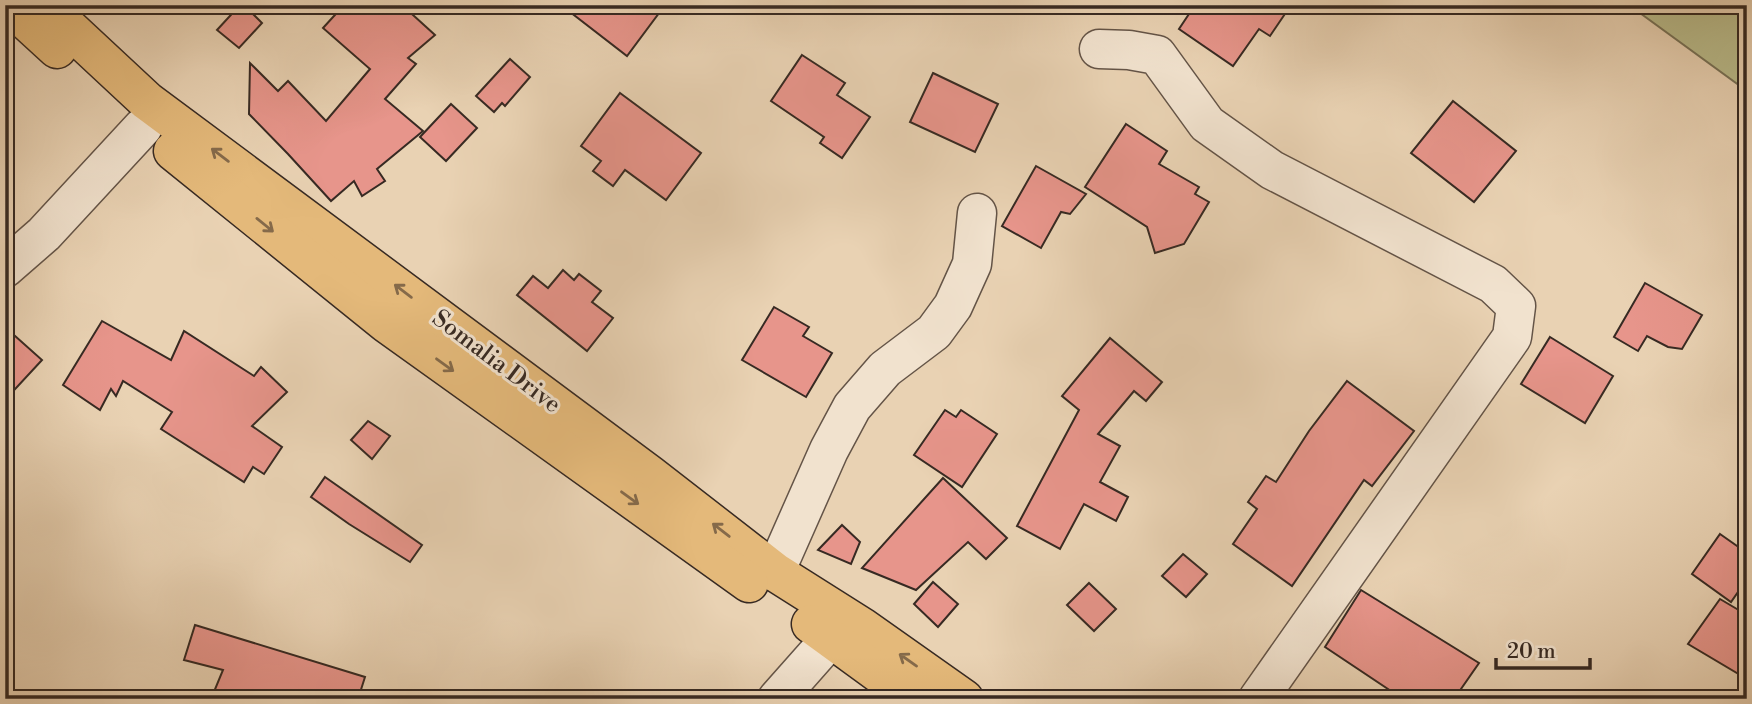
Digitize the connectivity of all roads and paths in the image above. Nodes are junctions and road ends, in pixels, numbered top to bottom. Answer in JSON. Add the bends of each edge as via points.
{"nodes":[{"id":1,"x":9,"y":5,"type":"edge"},
{"id":2,"x":44,"y":5,"type":"edge"},
{"id":3,"x":1099,"y":49,"type":"dead end"},
{"id":4,"x":143,"y":127,"type":"junction"},
{"id":5,"x":977,"y":213,"type":"dead end"},
{"id":6,"x":5,"y":268,"type":"edge"},
{"id":7,"x":775,"y":572,"type":"junction"},
{"id":8,"x":831,"y":638,"type":"junction"},
{"id":9,"x":777,"y":699,"type":"edge"},
{"id":10,"x":914,"y":699,"type":"edge"},
{"id":11,"x":964,"y":699,"type":"edge"},
{"id":12,"x":1258,"y":699,"type":"edge"}],
"edges":[{"from":1,"to":4,"type":"main road","name":"Somalia Drive"},
{"from":7,"to":2,"type":"main road","name":"Somalia Drive","one_way":true,"via":[[148,101]]},
{"from":3,"to":12,"type":"street","via":[[1157,55],[1207,124],[1230,141],[1272,170],[1493,284],[1516,306],[1512,337]]},
{"from":4,"to":6,"type":"street","via":[[44,234]]},
{"from":4,"to":8,"type":"main road","name":"Somalia Drive","one_way":true,"via":[[386,323]]},
{"from":5,"to":7,"type":"street","via":[[972,264],[953,306],[934,332],[885,369],[852,407]]},
{"from":11,"to":7,"type":"main road","name":"Somalia Drive","one_way":true},
{"from":8,"to":9,"type":"street"},
{"from":8,"to":10,"type":"main road","name":"Somalia Drive"}]}
